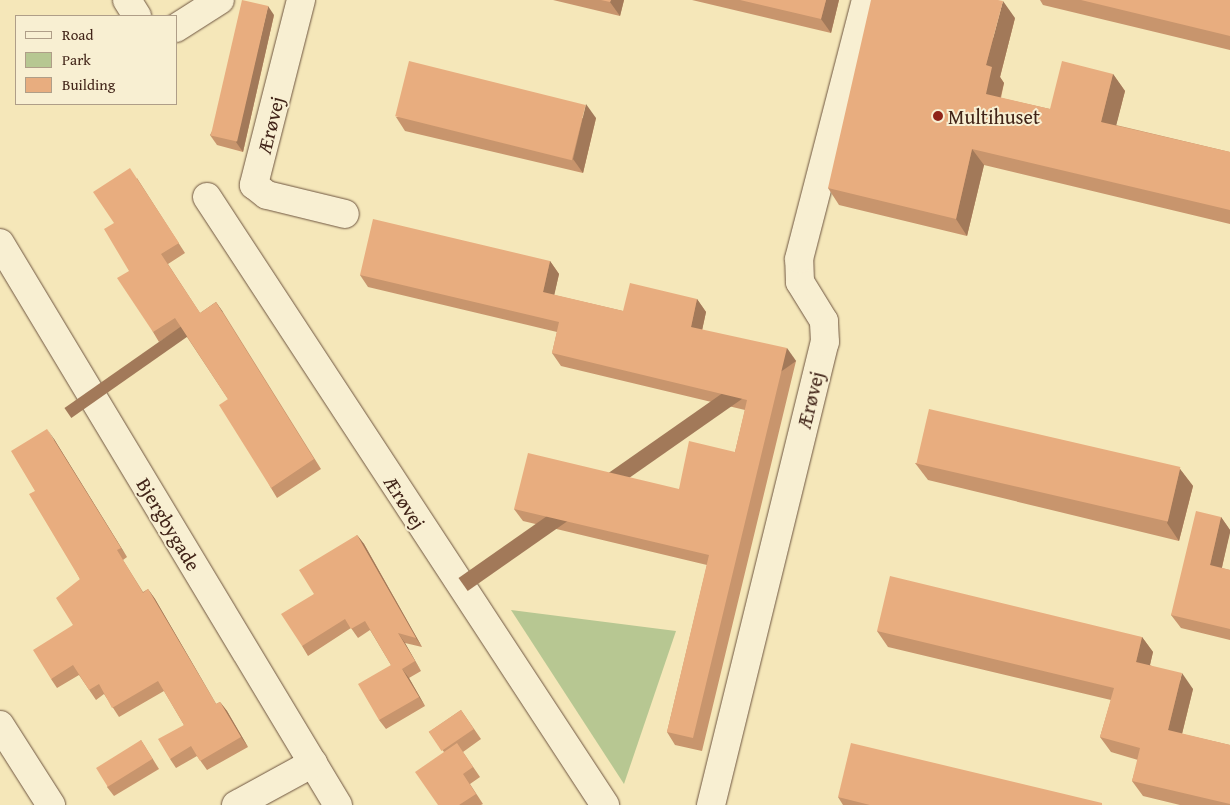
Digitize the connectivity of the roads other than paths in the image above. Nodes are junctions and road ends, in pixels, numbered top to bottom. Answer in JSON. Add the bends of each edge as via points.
{"nodes":[{"id":1,"x":126,"y":0,"type":"edge"},
{"id":2,"x":220,"y":0,"type":"edge"},
{"id":3,"x":301,"y":0,"type":"edge"},
{"id":4,"x":866,"y":0,"type":"edge"},
{"id":5,"x":136,"y":15,"type":"edge"},
{"id":6,"x":178,"y":27,"type":"edge"},
{"id":7,"x":207,"y":197,"type":"dead end"},
{"id":8,"x":345,"y":214,"type":"dead end"},
{"id":9,"x":0,"y":243,"type":"edge"},
{"id":10,"x":0,"y":725,"type":"edge"},
{"id":11,"x":313,"y":763,"type":"junction"},
{"id":12,"x":51,"y":805,"type":"edge"},
{"id":13,"x":236,"y":805,"type":"edge"},
{"id":14,"x":338,"y":805,"type":"edge"},
{"id":15,"x":605,"y":805,"type":"edge"},
{"id":16,"x":711,"y":805,"type":"edge"}],
"edges":[{"from":1,"to":5,"type":"street"},
{"from":2,"to":6,"type":"street"},
{"from":3,"to":8,"type":"street","name":"Ærøvej","via":[[254,185],[267,195]]},
{"from":4,"to":16,"type":"street","name":"Ærøvej","via":[[799,258],[800,282],[824,321],[825,342]]},
{"from":7,"to":15,"type":"street","name":"Ærøvej"},
{"from":9,"to":11,"type":"street","name":"Bjergbygade"},
{"from":10,"to":12,"type":"street"},
{"from":11,"to":13,"type":"street"},
{"from":11,"to":14,"type":"street","name":"Bjergbygade"}]}
